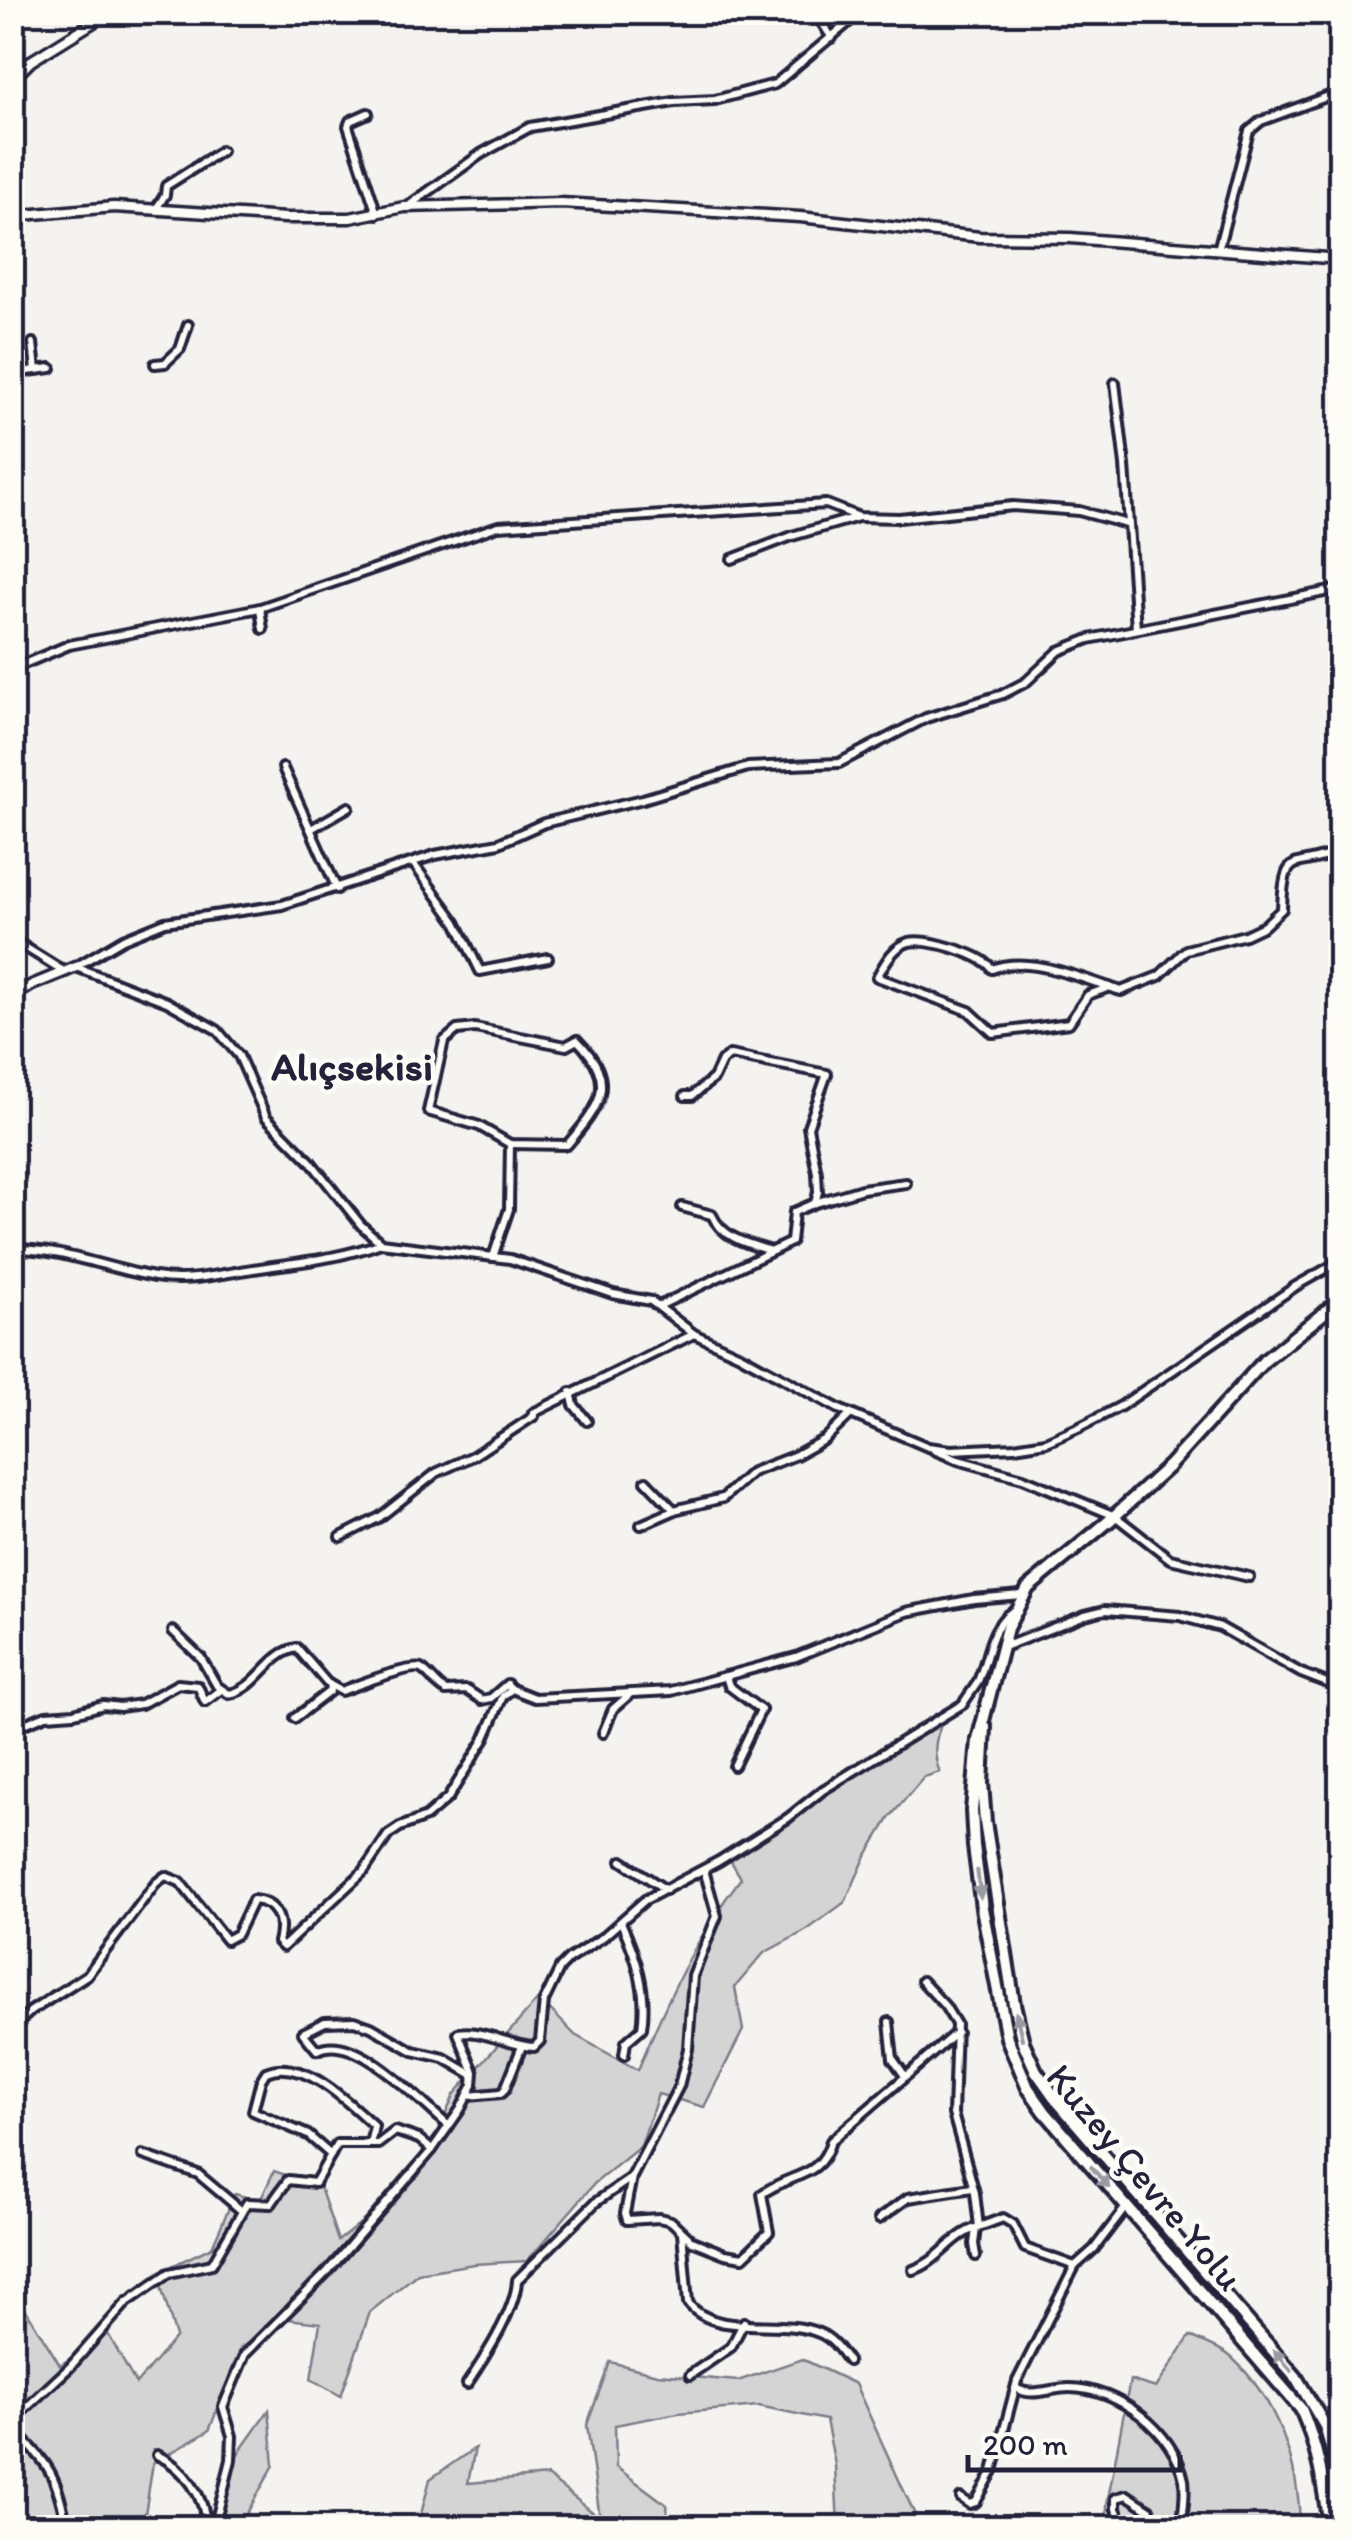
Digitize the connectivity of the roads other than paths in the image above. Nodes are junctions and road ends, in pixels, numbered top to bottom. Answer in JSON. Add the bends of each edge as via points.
{"nodes":[{"id":1,"x":110,"y":12,"type":"edge"},
{"id":2,"x":815,"y":12,"type":"edge"},
{"id":3,"x":861,"y":12,"type":"edge"},
{"id":4,"x":832,"y":38,"type":"junction"},
{"id":5,"x":12,"y":80,"type":"edge"},
{"id":6,"x":1340,"y":84,"type":"edge"},
{"id":7,"x":1339,"y":93,"type":"edge"},
{"id":8,"x":368,"y":113,"type":"dead end"},
{"id":9,"x":221,"y":151,"type":"dead end"},
{"id":10,"x":404,"y":207,"type":"junction"},
{"id":11,"x":156,"y":209,"type":"junction"},
{"id":12,"x":377,"y":214,"type":"junction"},
{"id":13,"x":12,"y":216,"type":"edge"},
{"id":14,"x":1218,"y":250,"type":"junction"},
{"id":15,"x":1340,"y":259,"type":"edge"},
{"id":16,"x":188,"y":325,"type":"dead end"},
{"id":17,"x":32,"y":343,"type":"dead end"},
{"id":18,"x":154,"y":364,"type":"dead end"},
{"id":19,"x":50,"y":368,"type":"dead end"},
{"id":20,"x":36,"y":370,"type":"junction"},
{"id":21,"x":20,"y":372,"type":"dead end"},
{"id":22,"x":1116,"y":383,"type":"dead end"},
{"id":23,"x":859,"y":517,"type":"junction"},
{"id":24,"x":1127,"y":524,"type":"junction"},
{"id":25,"x":732,"y":559,"type":"dead end"},
{"id":26,"x":1340,"y":589,"type":"edge"},
{"id":27,"x":260,"y":608,"type":"junction"},
{"id":28,"x":263,"y":629,"type":"dead end"},
{"id":29,"x":1136,"y":629,"type":"junction"},
{"id":30,"x":12,"y":670,"type":"edge"},
{"id":31,"x":283,"y":768,"type":"dead end"},
{"id":32,"x":349,"y":806,"type":"dead end"},
{"id":33,"x":311,"y":829,"type":"junction"},
{"id":34,"x":1340,"y":851,"type":"edge"},
{"id":35,"x":413,"y":862,"type":"junction"},
{"id":36,"x":337,"y":889,"type":"junction"},
{"id":37,"x":12,"y":939,"type":"edge"},
{"id":38,"x":548,"y":958,"type":"dead end"},
{"id":39,"x":76,"y":967,"type":"junction"},
{"id":40,"x":65,"y":972,"type":"junction"},
{"id":41,"x":1110,"y":988,"type":"junction"},
{"id":42,"x":12,"y":997,"type":"edge"},
{"id":43,"x":684,"y":1096,"type":"dead end"},
{"id":44,"x":510,"y":1144,"type":"junction"},
{"id":45,"x":906,"y":1183,"type":"dead end"},
{"id":46,"x":815,"y":1203,"type":"junction"},
{"id":47,"x":682,"y":1207,"type":"dead end"},
{"id":48,"x":381,"y":1243,"type":"junction"},
{"id":49,"x":12,"y":1249,"type":"edge"},
{"id":50,"x":772,"y":1251,"type":"junction"},
{"id":51,"x":493,"y":1256,"type":"junction"},
{"id":52,"x":1340,"y":1260,"type":"edge"},
{"id":53,"x":1340,"y":1300,"type":"edge"},
{"id":54,"x":660,"y":1306,"type":"junction"},
{"id":55,"x":694,"y":1334,"type":"junction"},
{"id":56,"x":571,"y":1392,"type":"junction"},
{"id":57,"x":851,"y":1414,"type":"junction"},
{"id":58,"x":587,"y":1421,"type":"dead end"},
{"id":59,"x":928,"y":1448,"type":"junction"},
{"id":60,"x":646,"y":1481,"type":"dead end"},
{"id":61,"x":674,"y":1510,"type":"junction"},
{"id":62,"x":1115,"y":1516,"type":"junction"},
{"id":63,"x":641,"y":1524,"type":"dead end"},
{"id":64,"x":341,"y":1537,"type":"dead end"},
{"id":65,"x":1249,"y":1577,"type":"dead end"},
{"id":66,"x":1021,"y":1596,"type":"junction"},
{"id":67,"x":1014,"y":1611,"type":"junction"},
{"id":68,"x":172,"y":1631,"type":"dead end"},
{"id":69,"x":1001,"y":1648,"type":"junction"},
{"id":70,"x":726,"y":1676,"type":"junction"},
{"id":71,"x":329,"y":1684,"type":"junction"},
{"id":72,"x":1340,"y":1688,"type":"edge"},
{"id":73,"x":512,"y":1689,"type":"junction"},
{"id":74,"x":221,"y":1690,"type":"junction"},
{"id":75,"x":630,"y":1694,"type":"junction"},
{"id":76,"x":295,"y":1718,"type":"dead end"},
{"id":77,"x":985,"y":1718,"type":"junction"},
{"id":78,"x":12,"y":1729,"type":"edge"},
{"id":79,"x":602,"y":1733,"type":"dead end"},
{"id":80,"x":734,"y":1766,"type":"dead end"},
{"id":81,"x":622,"y":1862,"type":"dead end"},
{"id":82,"x":704,"y":1870,"type":"junction"},
{"id":83,"x":667,"y":1890,"type":"junction"},
{"id":84,"x":621,"y":1922,"type":"junction"},
{"id":85,"x":922,"y":1981,"type":"dead end"},
{"id":86,"x":889,"y":2022,"type":"dead end"},
{"id":87,"x":12,"y":2028,"type":"edge"},
{"id":88,"x":957,"y":2032,"type":"junction"},
{"id":89,"x":522,"y":2046,"type":"junction"},
{"id":90,"x":624,"y":2055,"type":"dead end"},
{"id":91,"x":474,"y":2076,"type":"junction"},
{"id":92,"x":905,"y":2076,"type":"junction"},
{"id":93,"x":467,"y":2096,"type":"junction"},
{"id":94,"x":449,"y":2126,"type":"junction"},
{"id":95,"x":370,"y":2144,"type":"junction"},
{"id":96,"x":432,"y":2150,"type":"junction"},
{"id":97,"x":143,"y":2155,"type":"dead end"},
{"id":98,"x":332,"y":2155,"type":"junction"},
{"id":99,"x":632,"y":2177,"type":"junction"},
{"id":100,"x":972,"y":2188,"type":"junction"},
{"id":101,"x":1126,"y":2207,"type":"junction"},
{"id":102,"x":242,"y":2212,"type":"junction"},
{"id":103,"x":880,"y":2219,"type":"dead end"},
{"id":104,"x":978,"y":2228,"type":"junction"},
{"id":105,"x":681,"y":2231,"type":"junction"},
{"id":106,"x":976,"y":2256,"type":"dead end"},
{"id":107,"x":1075,"y":2266,"type":"junction"},
{"id":108,"x":913,"y":2270,"type":"dead end"},
{"id":109,"x":744,"y":2322,"type":"junction"},
{"id":110,"x":848,"y":2361,"type":"dead end"},
{"id":111,"x":690,"y":2375,"type":"dead end"},
{"id":112,"x":467,"y":2384,"type":"dead end"},
{"id":113,"x":1016,"y":2388,"type":"junction"},
{"id":114,"x":12,"y":2421,"type":"edge"},
{"id":115,"x":12,"y":2430,"type":"edge"},
{"id":116,"x":157,"y":2455,"type":"dead end"},
{"id":117,"x":1340,"y":2479,"type":"edge"},
{"id":118,"x":961,"y":2498,"type":"dead end"},
{"id":119,"x":67,"y":2528,"type":"edge"},
{"id":120,"x":206,"y":2528,"type":"edge"},
{"id":121,"x":214,"y":2528,"type":"edge"},
{"id":122,"x":1125,"y":2528,"type":"edge"},
{"id":123,"x":1157,"y":2528,"type":"edge"},
{"id":124,"x":1182,"y":2528,"type":"edge"},
{"id":125,"x":1329,"y":2528,"type":"edge"}],
"edges":[{"from":1,"to":5,"type":"street"},
{"from":2,"to":4,"type":"street"},
{"from":3,"to":4,"type":"street"},
{"from":4,"to":10,"type":"street","via":[[775,84],[715,100],[530,127]]},
{"from":6,"to":7,"type":"street"},
{"from":7,"to":14,"type":"street","via":[[1249,131]]},
{"from":8,"to":12,"type":"street","via":[[348,126]]},
{"from":9,"to":11,"type":"street","via":[[166,186]]},
{"from":10,"to":12,"type":"street"},
{"from":10,"to":14,"type":"street","via":[[596,205]]},
{"from":11,"to":12,"type":"street","via":[[286,218]]},
{"from":11,"to":13,"type":"street"},
{"from":14,"to":15,"type":"street"},
{"from":16,"to":18,"type":"street","via":[[180,349],[166,364]]},
{"from":17,"to":20,"type":"street"},
{"from":19,"to":20,"type":"street"},
{"from":20,"to":21,"type":"street"},
{"from":22,"to":24,"type":"street"},
{"from":23,"to":24,"type":"street","via":[[1013,506],[1078,511]]},
{"from":23,"to":25,"type":"street"},
{"from":23,"to":27,"type":"street","via":[[826,504],[498,526]]},
{"from":24,"to":29,"type":"street"},
{"from":26,"to":29,"type":"street"},
{"from":27,"to":28,"type":"street"},
{"from":27,"to":30,"type":"street","via":[[69,644]]},
{"from":29,"to":35,"type":"street","via":[[1059,651],[1026,682],[926,718],[839,763],[748,768]]},
{"from":31,"to":33,"type":"street"},
{"from":32,"to":33,"type":"street"},
{"from":33,"to":36,"type":"street"},
{"from":34,"to":41,"type":"street","via":[[1287,867],[1282,909],[1264,926],[1186,950],[1142,985]]},
{"from":35,"to":36,"type":"street"},
{"from":35,"to":38,"type":"street","via":[[456,922],[480,971]]},
{"from":36,"to":39,"type":"street","via":[[282,905],[165,922]]},
{"from":37,"to":40,"type":"street"},
{"from":39,"to":40,"type":"street"},
{"from":39,"to":48,"type":"street","via":[[167,1002],[217,1030],[238,1056],[266,1118]]},
{"from":40,"to":42,"type":"street"},
{"from":41,"to":41,"type":"street","via":[[1018,964],[992,969],[975,956],[930,942],[908,942],[888,956],[877,976],[969,1011],[994,1033],[1069,1023],[1088,996]]},
{"from":43,"to":46,"type":"street","via":[[714,1078],[730,1054],[827,1074],[808,1127]]},
{"from":44,"to":44,"type":"street","via":[[428,1111],[444,1041],[457,1030],[502,1031],[566,1046],[577,1040],[591,1055],[604,1087],[567,1145]]},
{"from":44,"to":51,"type":"street","via":[[509,1209]]},
{"from":45,"to":46,"type":"street"},
{"from":46,"to":50,"type":"street","via":[[794,1212],[791,1242]]},
{"from":47,"to":50,"type":"street","via":[[712,1215],[726,1234]]},
{"from":48,"to":49,"type":"street","via":[[310,1263],[198,1280]]},
{"from":48,"to":51,"type":"street"},
{"from":50,"to":54,"type":"street"},
{"from":51,"to":54,"type":"street"},
{"from":52,"to":59,"type":"street","via":[[1080,1427],[1014,1447]]},
{"from":53,"to":62,"type":"main road","name":"Kuzey Çevre Yolu","via":[[1264,1361],[1190,1446]]},
{"from":54,"to":55,"type":"street"},
{"from":55,"to":56,"type":"street"},
{"from":55,"to":57,"type":"street"},
{"from":56,"to":58,"type":"street"},
{"from":56,"to":64,"type":"street"},
{"from":57,"to":59,"type":"street"},
{"from":57,"to":61,"type":"street","via":[[825,1439],[752,1472],[724,1498]]},
{"from":59,"to":62,"type":"street"},
{"from":60,"to":61,"type":"street"},
{"from":61,"to":63,"type":"street"},
{"from":62,"to":65,"type":"street","via":[[1170,1559]]},
{"from":62,"to":66,"type":"main road","name":"Kuzey Çevre Yolu"},
{"from":66,"to":67,"type":"main road","name":"Kuzey Çevre Yolu"},
{"from":66,"to":70,"type":"street","via":[[906,1612],[796,1657]]},
{"from":67,"to":69,"type":"main road","name":"Kuzey Çevre Yolu"},
{"from":67,"to":82,"type":"street","via":[[988,1646],[963,1704]]},
{"from":68,"to":74,"type":"street","via":[[201,1658]]},
{"from":69,"to":72,"type":"street","via":[[1105,1610],[1180,1616],[1220,1627]]},
{"from":69,"to":77,"type":"main road","name":"Kuzey Çevre Yolu"},
{"from":70,"to":75,"type":"street"},
{"from":70,"to":80,"type":"street","via":[[729,1686],[761,1710]]},
{"from":71,"to":73,"type":"street","via":[[341,1690],[418,1668],[449,1692],[463,1689],[487,1700],[504,1685]]},
{"from":71,"to":74,"type":"street","via":[[297,1648],[241,1691]]},
{"from":71,"to":76,"type":"street","via":[[330,1691]]},
{"from":73,"to":75,"type":"street","via":[[535,1698]]},
{"from":73,"to":87,"type":"street","via":[[448,1798],[426,1818],[388,1835],[364,1871],[283,1947],[280,1916],[264,1902],[253,1900],[229,1940],[180,1882],[165,1876],[87,1976]]},
{"from":74,"to":78,"type":"street","via":[[206,1702],[198,1686],[178,1684],[142,1704],[46,1714]]},
{"from":75,"to":79,"type":"street","via":[[613,1709]]},
{"from":77,"to":101,"type":"main road","name":"Kuzey Çevre Yolu","one_way":true,"via":[[974,1780],[974,1846],[1008,2038],[1044,2112]]},
{"from":117,"to":77,"type":"main road","name":"Kuzey Çevre Yolu","one_way":true,"via":[[1325,2426],[1296,2377],[1036,2071],[1018,2023],[990,1868],[982,1783]]},
{"from":81,"to":83,"type":"street"},
{"from":82,"to":83,"type":"street"},
{"from":82,"to":99,"type":"street","via":[[716,1916],[693,1976],[688,2049],[679,2086]]},
{"from":83,"to":84,"type":"street"},
{"from":84,"to":89,"type":"street","via":[[560,1968],[544,2000],[540,2041]]},
{"from":84,"to":90,"type":"street","via":[[646,2002],[642,2028],[626,2042]]},
{"from":85,"to":88,"type":"street"},
{"from":86,"to":92,"type":"street","via":[[892,2058]]},
{"from":88,"to":92,"type":"street"},
{"from":88,"to":100,"type":"street","via":[[953,2114]]},
{"from":89,"to":91,"type":"street","via":[[460,2031]]},
{"from":89,"to":93,"type":"street","via":[[505,2089]]},
{"from":91,"to":93,"type":"street"},
{"from":91,"to":94,"type":"street","via":[[354,2021],[325,2022],[303,2033],[317,2050],[339,2048],[376,2062]]},
{"from":92,"to":105,"type":"street","via":[[830,2141],[815,2170],[779,2180],[762,2194],[769,2232],[743,2257]]},
{"from":93,"to":94,"type":"street"},
{"from":94,"to":96,"type":"street"},
{"from":95,"to":96,"type":"street","via":[[394,2132]]},
{"from":95,"to":98,"type":"street","via":[[337,2144]]},
{"from":95,"to":98,"type":"street","via":[[374,2126],[346,2098],[300,2074],[266,2072],[253,2111],[308,2135]]},
{"from":96,"to":121,"type":"street","via":[[328,2271],[245,2354],[224,2407],[231,2460]]},
{"from":97,"to":102,"type":"street","via":[[198,2174]]},
{"from":98,"to":102,"type":"street","via":[[314,2183],[285,2180],[272,2204],[251,2202]]},
{"from":99,"to":105,"type":"street","via":[[627,2220],[659,2218]]},
{"from":99,"to":112,"type":"street","via":[[596,2202],[517,2280],[516,2294]]},
{"from":100,"to":103,"type":"street","via":[[908,2198]]},
{"from":100,"to":104,"type":"street"},
{"from":101,"to":107,"type":"street"},
{"from":101,"to":125,"type":"main road","name":"Kuzey Çevre Yolu","via":[[1301,2409],[1322,2470]]},
{"from":102,"to":114,"type":"street","via":[[212,2264],[169,2273],[126,2303]]},
{"from":104,"to":106,"type":"street"},
{"from":104,"to":107,"type":"street","via":[[1003,2218],[1025,2248]]},
{"from":104,"to":108,"type":"street"},
{"from":105,"to":109,"type":"street","via":[[688,2303],[711,2322]]},
{"from":107,"to":113,"type":"street"},
{"from":109,"to":110,"type":"street","via":[[819,2333]]},
{"from":109,"to":111,"type":"street","via":[[731,2346]]},
{"from":113,"to":118,"type":"street","via":[[984,2492],[970,2504]]},
{"from":113,"to":124,"type":"street","via":[[1024,2394],[1101,2392],[1144,2418],[1184,2479]]},
{"from":115,"to":119,"type":"street","via":[[41,2454]]},
{"from":116,"to":120,"type":"street","via":[[188,2478]]},
{"from":122,"to":123,"type":"street","via":[[1116,2498],[1127,2495],[1150,2510]]}]}
